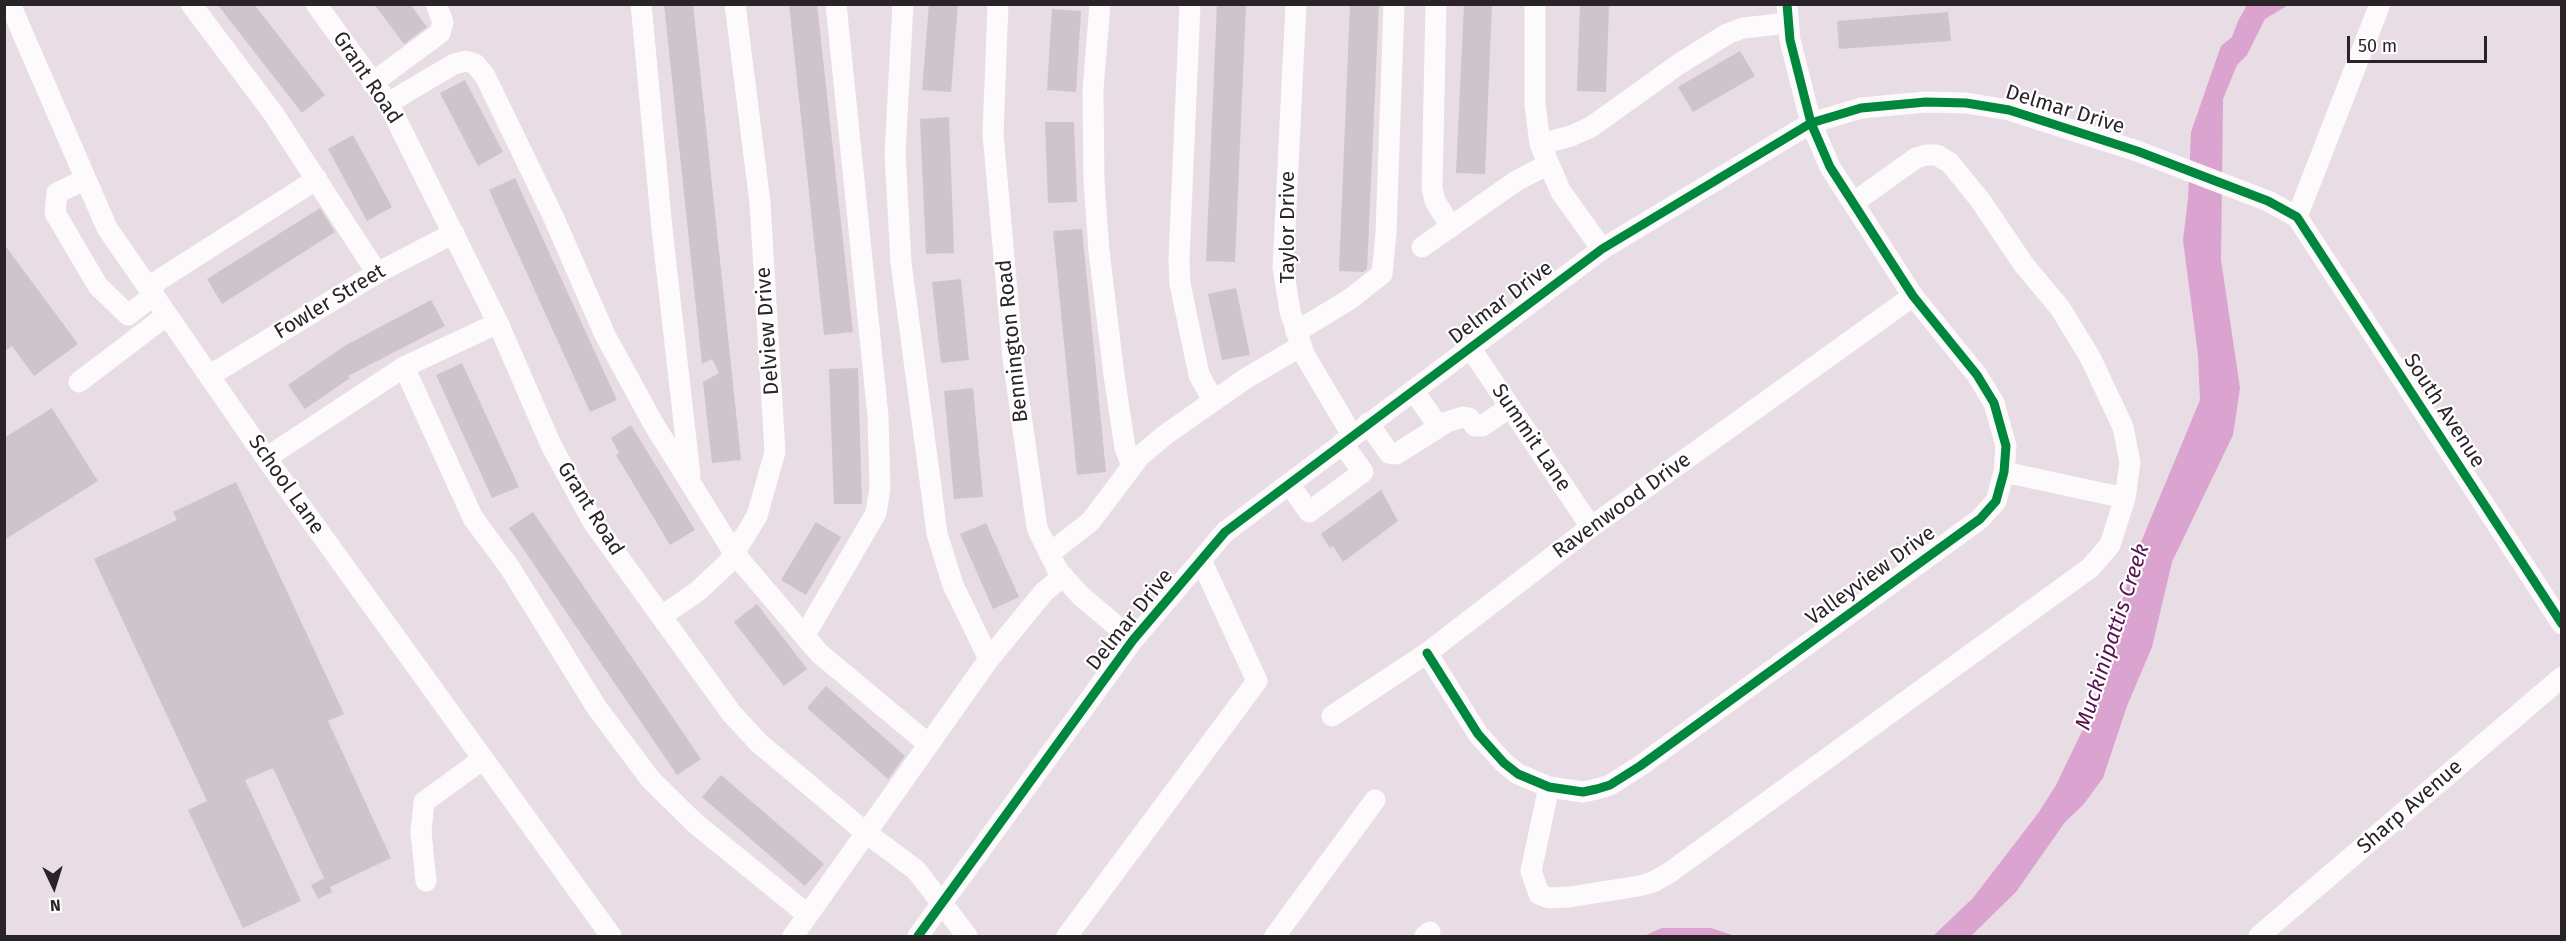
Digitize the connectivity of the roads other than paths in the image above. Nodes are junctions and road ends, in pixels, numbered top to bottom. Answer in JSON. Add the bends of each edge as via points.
{"nodes":[{"id":1,"x":10,"y":4,"type":"edge"},
{"id":2,"x":191,"y":4,"type":"edge"},
{"id":3,"x":316,"y":4,"type":"edge"},
{"id":4,"x":436,"y":4,"type":"edge"},
{"id":5,"x":641,"y":4,"type":"edge"},
{"id":6,"x":735,"y":4,"type":"edge"},
{"id":7,"x":836,"y":4,"type":"edge"},
{"id":8,"x":903,"y":4,"type":"edge"},
{"id":9,"x":998,"y":4,"type":"edge"},
{"id":10,"x":1100,"y":4,"type":"edge"},
{"id":11,"x":1190,"y":4,"type":"edge"},
{"id":12,"x":1296,"y":4,"type":"edge"},
{"id":13,"x":1394,"y":4,"type":"edge"},
{"id":14,"x":1436,"y":4,"type":"edge"},
{"id":15,"x":1535,"y":4,"type":"edge"},
{"id":16,"x":2380,"y":4,"type":"edge"},
{"id":17,"x":1789,"y":10,"type":"edge"},
{"id":18,"x":372,"y":83,"type":"junction"},
{"id":19,"x":388,"y":103,"type":"junction"},
{"id":20,"x":1811,"y":123,"type":"junction"},
{"id":21,"x":1540,"y":144,"type":"junction"},
{"id":22,"x":1547,"y":165,"type":"junction"},
{"id":23,"x":317,"y":179,"type":"junction"},
{"id":24,"x":84,"y":180,"type":"junction"},
{"id":25,"x":1852,"y":203,"type":"junction"},
{"id":26,"x":2297,"y":217,"type":"junction"},
{"id":27,"x":1451,"y":227,"type":"junction"},
{"id":28,"x":454,"y":233,"type":"junction"},
{"id":29,"x":1422,"y":247,"type":"dead end"},
{"id":30,"x":1602,"y":249,"type":"junction"},
{"id":31,"x":377,"y":273,"type":"junction"},
{"id":32,"x":151,"y":291,"type":"junction"},
{"id":33,"x":1913,"y":296,"type":"junction"},
{"id":34,"x":168,"y":315,"type":"junction"},
{"id":35,"x":498,"y":323,"type":"junction"},
{"id":36,"x":1298,"y":339,"type":"junction"},
{"id":37,"x":1471,"y":348,"type":"junction"},
{"id":38,"x":404,"y":367,"type":"junction"},
{"id":39,"x":210,"y":376,"type":"junction"},
{"id":40,"x":79,"y":382,"type":"dead end"},
{"id":41,"x":1413,"y":390,"type":"junction"},
{"id":42,"x":1213,"y":400,"type":"junction"},
{"id":43,"x":1510,"y":407,"type":"junction"},
{"id":44,"x":1439,"y":427,"type":"junction"},
{"id":45,"x":1354,"y":434,"type":"junction"},
{"id":46,"x":266,"y":458,"type":"junction"},
{"id":47,"x":1132,"y":466,"type":"junction"},
{"id":48,"x":2004,"y":472,"type":"junction"},
{"id":49,"x":690,"y":480,"type":"junction"},
{"id":50,"x":1288,"y":484,"type":"junction"},
{"id":51,"x":2125,"y":498,"type":"junction"},
{"id":52,"x":1591,"y":527,"type":"junction"},
{"id":53,"x":734,"y":553,"type":"junction"},
{"id":54,"x":1050,"y":553,"type":"junction"},
{"id":55,"x":1201,"y":560,"type":"junction"},
{"id":56,"x":1063,"y":576,"type":"junction"},
{"id":57,"x":662,"y":616,"type":"junction"},
{"id":58,"x":2562,"y":624,"type":"edge"},
{"id":59,"x":805,"y":635,"type":"junction"},
{"id":60,"x":1133,"y":640,"type":"junction"},
{"id":61,"x":1427,"y":653,"type":"junction"},
{"id":62,"x":988,"y":659,"type":"junction"},
{"id":63,"x":2562,"y":677,"type":"edge"},
{"id":64,"x":1332,"y":716,"type":"dead end"},
{"id":65,"x":927,"y":744,"type":"junction"},
{"id":66,"x":483,"y":759,"type":"junction"},
{"id":67,"x":1549,"y":787,"type":"junction"},
{"id":68,"x":1375,"y":800,"type":"dead end"},
{"id":69,"x":865,"y":832,"type":"junction"},
{"id":70,"x":426,"y":881,"type":"dead end"},
{"id":71,"x":942,"y":904,"type":"junction"},
{"id":72,"x":808,"y":915,"type":"junction"},
{"id":73,"x":611,"y":936,"type":"edge"},
{"id":74,"x":793,"y":936,"type":"edge"},
{"id":75,"x":918,"y":936,"type":"edge"},
{"id":76,"x":967,"y":936,"type":"edge"},
{"id":77,"x":1067,"y":936,"type":"edge"},
{"id":78,"x":1275,"y":936,"type":"edge"},
{"id":79,"x":2259,"y":936,"type":"edge"}],
"edges":[{"from":1,"to":24,"type":"street","name":"School Lane"},
{"from":2,"to":23,"type":"street"},
{"from":3,"to":18,"type":"street","name":"Grant Road"},
{"from":4,"to":18,"type":"street","via":[[443,22],[440,33]]},
{"from":5,"to":49,"type":"street"},
{"from":6,"to":53,"type":"street","name":"Delview Drive","via":[[760,203],[775,452],[757,516]]},
{"from":7,"to":59,"type":"street","via":[[879,416],[880,488],[876,513]]},
{"from":8,"to":62,"type":"street","via":[[895,153],[901,263],[937,534],[953,585]]},
{"from":9,"to":54,"type":"street","name":"Bennington Road","via":[[993,134],[1013,358],[1037,528]]},
{"from":10,"to":47,"type":"street","via":[[1093,90],[1095,192],[1114,375],[1125,448]]},
{"from":11,"to":42,"type":"street","via":[[1180,284],[1199,375]]},
{"from":12,"to":36,"type":"street","name":"Taylor Drive","via":[[1283,267]]},
{"from":13,"to":36,"type":"street","via":[[1382,274]]},
{"from":14,"to":27,"type":"street","via":[[1432,188]]},
{"from":15,"to":21,"type":"street","via":[[1535,104]]},
{"from":16,"to":26,"type":"street"},
{"from":17,"to":20,"type":"street","name":"Valleyview Drive"},
{"from":17,"to":21,"type":"street","via":[[1727,34],[1591,127]]},
{"from":18,"to":19,"type":"street","name":"Grant Road"},
{"from":19,"to":28,"type":"street","name":"Grant Road"},
{"from":19,"to":49,"type":"street","via":[[454,64],[475,64],[485,76],[554,216],[605,335],[653,423]]},
{"from":20,"to":25,"type":"street","name":"Valleyview Drive","via":[[1830,167]]},
{"from":20,"to":26,"type":"street","name":"Delmar Drive","via":[[1861,108],[1926,102],[1966,102],[2009,110],[2137,151],[2268,201]]},
{"from":20,"to":30,"type":"street","name":"Delmar Drive"},
{"from":21,"to":22,"type":"street"},
{"from":22,"to":27,"type":"street","via":[[1516,181]]},
{"from":22,"to":30,"type":"street","via":[[1561,192]]},
{"from":23,"to":31,"type":"street"},
{"from":23,"to":32,"type":"street"},
{"from":24,"to":32,"type":"street","name":"School Lane","via":[[107,228]]},
{"from":24,"to":32,"type":"street","via":[[57,193],[55,213],[98,286],[129,315]]},
{"from":25,"to":33,"type":"street","name":"Valleyview Drive"},
{"from":25,"to":51,"type":"street","via":[[1916,158],[1936,155],[1950,163],[2060,308],[2090,357],[2129,446]]},
{"from":26,"to":58,"type":"street","name":"South Avenue"},
{"from":27,"to":29,"type":"street"},
{"from":28,"to":31,"type":"street","name":"Fowler Street"},
{"from":28,"to":35,"type":"street","name":"Grant Road"},
{"from":30,"to":37,"type":"street","name":"Delmar Drive"},
{"from":31,"to":39,"type":"street","name":"Fowler Street"},
{"from":32,"to":34,"type":"street","name":"School Lane"},
{"from":33,"to":48,"type":"street","name":"Valleyview Drive","via":[[1977,375],[1994,403],[2004,432]]},
{"from":33,"to":52,"type":"street","name":"Ravenwood Drive"},
{"from":34,"to":39,"type":"street","name":"School Lane"},
{"from":34,"to":40,"type":"street"},
{"from":35,"to":38,"type":"street"},
{"from":35,"to":57,"type":"street","name":"Grant Road","via":[[551,445],[593,522]]},
{"from":36,"to":42,"type":"street"},
{"from":36,"to":45,"type":"street","name":"Taylor Drive"},
{"from":37,"to":41,"type":"street","name":"Delmar Drive"},
{"from":37,"to":43,"type":"street","name":"Summit Lane"},
{"from":38,"to":46,"type":"street"},
{"from":38,"to":72,"type":"street","via":[[473,518],[510,568],[597,708],[651,780],[696,824]]},
{"from":39,"to":46,"type":"street","name":"School Lane"},
{"from":41,"to":44,"type":"street"},
{"from":41,"to":45,"type":"street","name":"Delmar Drive"},
{"from":42,"to":47,"type":"street","via":[[1165,435]]},
{"from":43,"to":44,"type":"street","via":[[1482,426],[1463,417]]},
{"from":43,"to":52,"type":"street","name":"Summit Lane"},
{"from":44,"to":45,"type":"street","via":[[1396,454]]},
{"from":45,"to":50,"type":"street","name":"Delmar Drive"},
{"from":45,"to":50,"type":"street","via":[[1363,472],[1309,512]]},
{"from":46,"to":66,"type":"street","name":"School Lane"},
{"from":47,"to":54,"type":"street","via":[[1090,522]]},
{"from":48,"to":51,"type":"street"},
{"from":48,"to":67,"type":"street","name":"Valleyview Drive","via":[[1996,501],[1980,519],[1640,766],[1597,789],[1583,792]]},
{"from":49,"to":53,"type":"street"},
{"from":50,"to":55,"type":"street","name":"Delmar Drive","via":[[1225,532]]},
{"from":51,"to":67,"type":"street","via":[[2110,545],[2090,568],[1653,882],[1569,897],[1548,898],[1539,894],[1531,871]]},
{"from":52,"to":61,"type":"street","name":"Ravenwood Drive"},
{"from":53,"to":57,"type":"street","name":"Delview Drive","via":[[698,591]]},
{"from":53,"to":59,"type":"street"},
{"from":54,"to":56,"type":"street","name":"Bennington Road"},
{"from":55,"to":60,"type":"street","name":"Delmar Drive"},
{"from":55,"to":77,"type":"street","via":[[1257,681]]},
{"from":56,"to":60,"type":"street","name":"Bennington Road"},
{"from":56,"to":62,"type":"street","via":[[1044,592]]},
{"from":57,"to":69,"type":"street","name":"Grant Road","via":[[732,714],[759,743]]},
{"from":59,"to":65,"type":"street","via":[[819,653]]},
{"from":60,"to":71,"type":"street","name":"Delmar Drive"},
{"from":61,"to":64,"type":"street","name":"Ravenwood Drive"},
{"from":61,"to":67,"type":"street","name":"Valleyview Drive","via":[[1493,753],[1518,774]]},
{"from":62,"to":65,"type":"street"},
{"from":63,"to":79,"type":"street","name":"Sharp Avenue"},
{"from":65,"to":69,"type":"street"},
{"from":66,"to":70,"type":"street","via":[[424,802],[420,832]]},
{"from":66,"to":73,"type":"street","name":"School Lane"},
{"from":68,"to":78,"type":"street"},
{"from":69,"to":71,"type":"street","name":"Grant Road","via":[[916,870]]},
{"from":69,"to":72,"type":"street"},
{"from":71,"to":75,"type":"street","name":"Delmar Drive"},
{"from":71,"to":76,"type":"street","name":"Grant Road"},
{"from":72,"to":74,"type":"street"}]}
